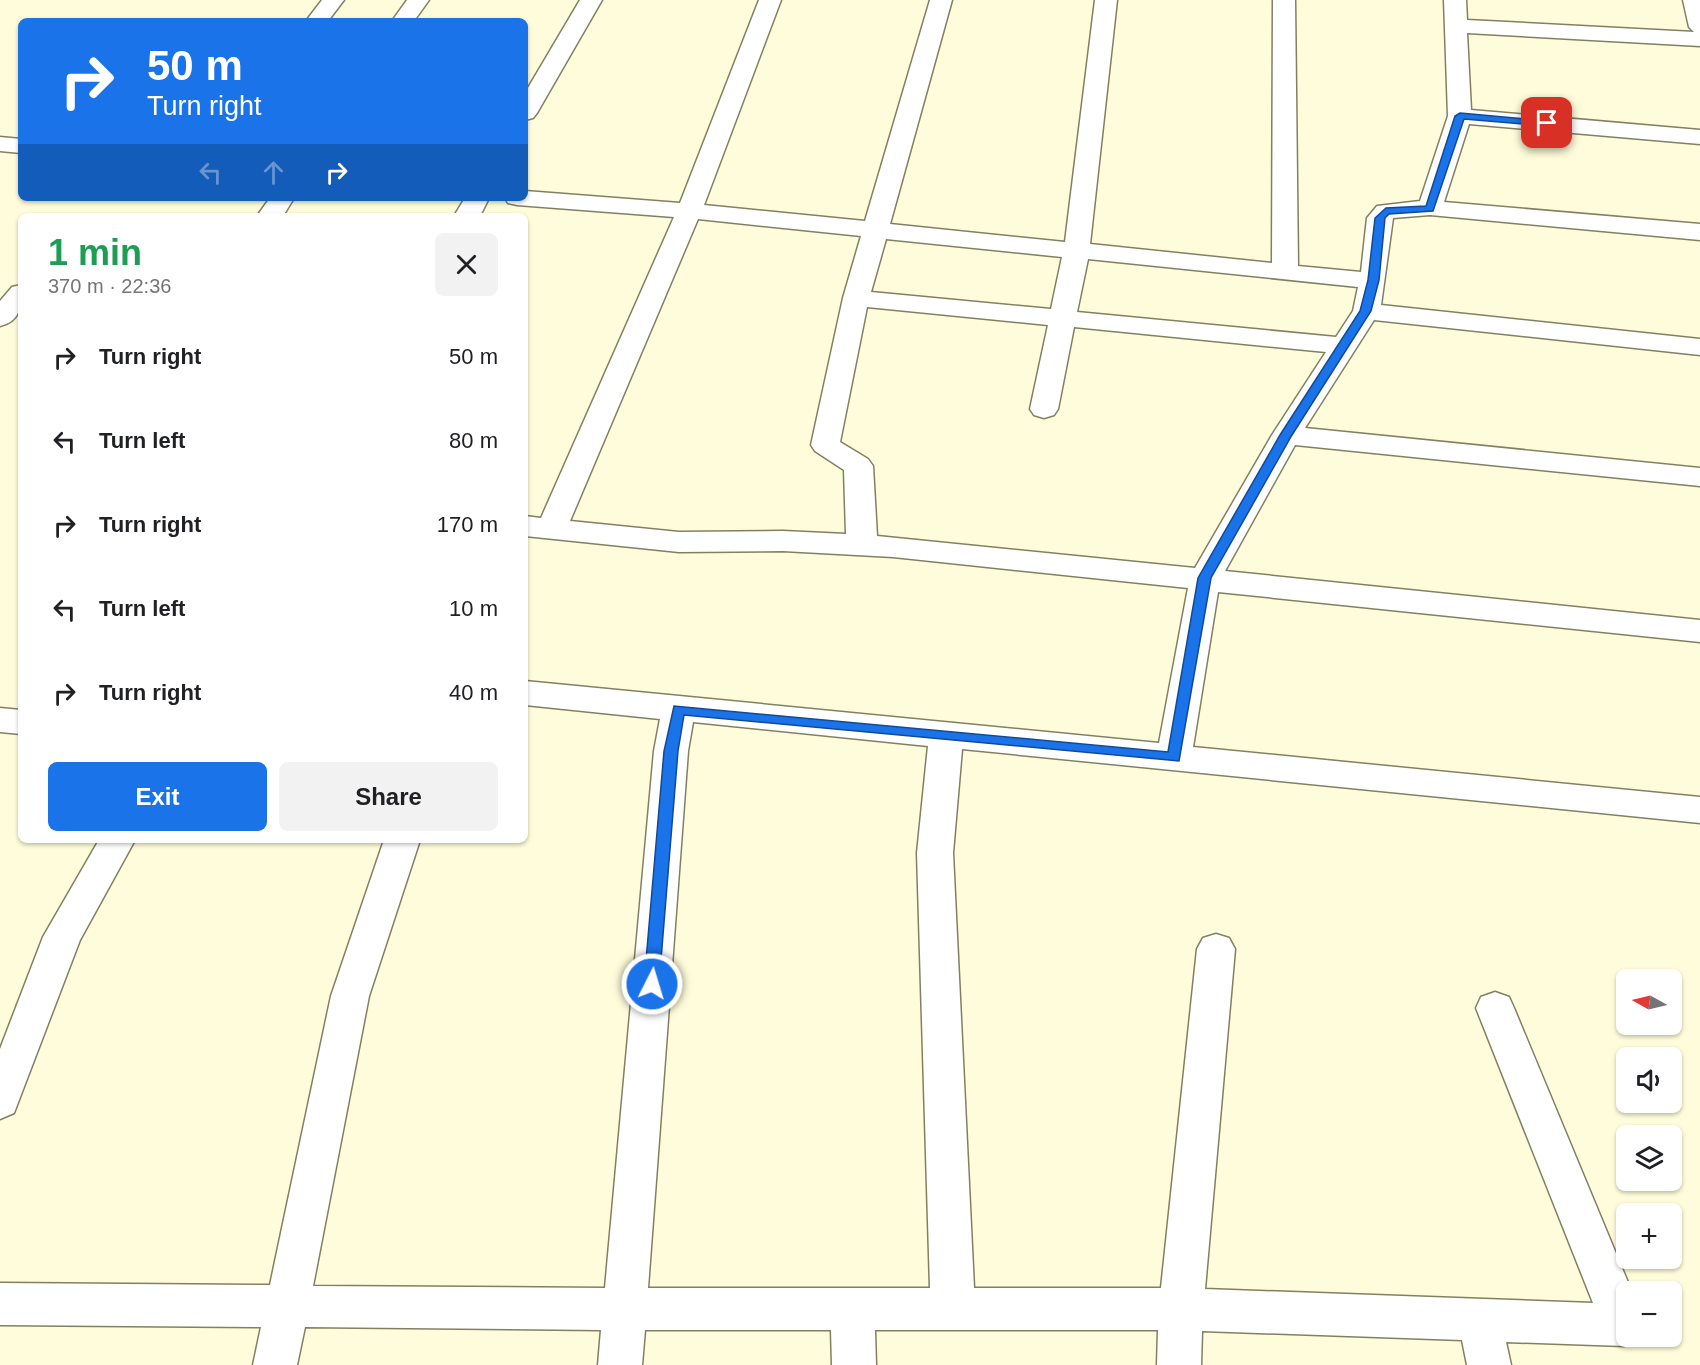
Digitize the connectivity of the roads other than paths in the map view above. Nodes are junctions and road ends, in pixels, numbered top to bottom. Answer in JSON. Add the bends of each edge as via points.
{"nodes":[{"id":1,"x":333,"y":0,"type":"edge"},
{"id":2,"x":418,"y":0,"type":"edge"},
{"id":3,"x":591,"y":0,"type":"edge"},
{"id":4,"x":770,"y":0,"type":"edge"},
{"id":5,"x":941,"y":0,"type":"edge"},
{"id":6,"x":1106,"y":0,"type":"edge"},
{"id":7,"x":1284,"y":0,"type":"edge"},
{"id":8,"x":1455,"y":0,"type":"edge"},
{"id":9,"x":1694,"y":0,"type":"edge"},
{"id":10,"x":319,"y":18,"type":"edge"},
{"id":11,"x":405,"y":18,"type":"edge"},
{"id":12,"x":1456,"y":26,"type":"junction"},
{"id":13,"x":1700,"y":27,"type":"edge"},
{"id":14,"x":1700,"y":39,"type":"edge"},
{"id":15,"x":529,"y":100,"type":"edge"},
{"id":16,"x":1460,"y":116,"type":"junction"},
{"id":17,"x":1700,"y":137,"type":"edge"},
{"id":18,"x":0,"y":144,"type":"edge"},
{"id":19,"x":18,"y":146,"type":"edge"},
{"id":20,"x":528,"y":199,"type":"edge"},
{"id":21,"x":1430,"y":208,"type":"junction"},
{"id":22,"x":689,"y":211,"type":"junction"},
{"id":23,"x":874,"y":231,"type":"junction"},
{"id":24,"x":1700,"y":232,"type":"edge"},
{"id":25,"x":1076,"y":253,"type":"junction"},
{"id":26,"x":1285,"y":270,"type":"junction"},
{"id":27,"x":1373,"y":280,"type":"junction"},
{"id":28,"x":18,"y":297,"type":"edge"},
{"id":29,"x":856,"y":298,"type":"junction"},
{"id":30,"x":1366,"y":311,"type":"junction"},
{"id":31,"x":0,"y":318,"type":"edge"},
{"id":32,"x":1063,"y":319,"type":"junction"},
{"id":33,"x":1344,"y":346,"type":"junction"},
{"id":34,"x":1700,"y":347,"type":"edge"},
{"id":35,"x":1044,"y":410,"type":"dead end"},
{"id":36,"x":1286,"y":435,"type":"junction"},
{"id":37,"x":1700,"y":477,"type":"edge"},
{"id":38,"x":538,"y":528,"type":"edge"},
{"id":39,"x":862,"y":546,"type":"junction"},
{"id":40,"x":1205,"y":578,"type":"junction"},
{"id":41,"x":1700,"y":632,"type":"edge"},
{"id":42,"x":528,"y":693,"type":"edge"},
{"id":43,"x":678,"y":710,"type":"junction"},
{"id":44,"x":0,"y":720,"type":"edge"},
{"id":45,"x":18,"y":722,"type":"edge"},
{"id":46,"x":946,"y":735,"type":"junction"},
{"id":47,"x":1174,"y":758,"type":"junction"},
{"id":48,"x":1700,"y":810,"type":"edge"},
{"id":49,"x":115,"y":843,"type":"edge"},
{"id":50,"x":401,"y":843,"type":"edge"},
{"id":51,"x":1216,"y":948,"type":"dead end"},
{"id":52,"x":1495,"y":1008,"type":"dead end"},
{"id":53,"x":11,"y":1043,"type":"edge"},
{"id":54,"x":0,"y":1101,"type":"edge"},
{"id":55,"x":0,"y":1304,"type":"edge"},
{"id":56,"x":286,"y":1307,"type":"junction"},
{"id":57,"x":853,"y":1309,"type":"junction"},
{"id":58,"x":953,"y":1309,"type":"junction"},
{"id":59,"x":1181,"y":1309,"type":"junction"},
{"id":60,"x":624,"y":1310,"type":"junction"},
{"id":61,"x":1480,"y":1321,"type":"junction"},
{"id":62,"x":275,"y":1365,"type":"edge"},
{"id":63,"x":620,"y":1365,"type":"edge"},
{"id":64,"x":854,"y":1365,"type":"edge"},
{"id":65,"x":1179,"y":1365,"type":"edge"},
{"id":66,"x":1490,"y":1365,"type":"edge"}],
"edges":[{"from":1,"to":10,"type":"street"},
{"from":2,"to":11,"type":"street"},
{"from":3,"to":15,"type":"street"},
{"from":4,"to":22,"type":"street"},
{"from":5,"to":23,"type":"street"},
{"from":6,"to":25,"type":"street"},
{"from":7,"to":26,"type":"street"},
{"from":8,"to":12,"type":"street"},
{"from":9,"to":13,"type":"street"},
{"from":12,"to":14,"type":"street"},
{"from":12,"to":16,"type":"street"},
{"from":16,"to":17,"type":"street"},
{"from":16,"to":21,"type":"street"},
{"from":18,"to":19,"type":"street"},
{"from":20,"to":22,"type":"street"},
{"from":21,"to":24,"type":"street"},
{"from":21,"to":27,"type":"street","via":[[1386,211],[1380,218]]},
{"from":22,"to":23,"type":"street"},
{"from":22,"to":38,"type":"street"},
{"from":23,"to":25,"type":"street"},
{"from":23,"to":29,"type":"street"},
{"from":25,"to":26,"type":"street"},
{"from":25,"to":32,"type":"street"},
{"from":26,"to":27,"type":"street"},
{"from":27,"to":30,"type":"street"},
{"from":28,"to":31,"type":"street"},
{"from":29,"to":32,"type":"street"},
{"from":29,"to":39,"type":"street","via":[[825,445],[858,466]]},
{"from":30,"to":33,"type":"street"},
{"from":30,"to":34,"type":"street"},
{"from":32,"to":33,"type":"street"},
{"from":32,"to":35,"type":"street"},
{"from":33,"to":36,"type":"street"},
{"from":36,"to":37,"type":"street"},
{"from":36,"to":40,"type":"street"},
{"from":38,"to":39,"type":"street","via":[[680,542],[783,541]]},
{"from":39,"to":40,"type":"street"},
{"from":40,"to":41,"type":"street"},
{"from":40,"to":47,"type":"street"},
{"from":42,"to":43,"type":"street"},
{"from":43,"to":46,"type":"street"},
{"from":43,"to":60,"type":"street","via":[[671,751]]},
{"from":44,"to":45,"type":"street"},
{"from":46,"to":47,"type":"street"},
{"from":46,"to":58,"type":"street","via":[[936,853]]},
{"from":47,"to":48,"type":"street"},
{"from":49,"to":53,"type":"street","via":[[62,938]]},
{"from":50,"to":56,"type":"street","via":[[350,996]]},
{"from":51,"to":59,"type":"street"},
{"from":52,"to":61,"type":"street","via":[[1624,1325]]},
{"from":53,"to":54,"type":"street"},
{"from":55,"to":56,"type":"street"},
{"from":56,"to":60,"type":"street"},
{"from":56,"to":62,"type":"street"},
{"from":57,"to":58,"type":"street"},
{"from":57,"to":60,"type":"street"},
{"from":57,"to":64,"type":"street"},
{"from":58,"to":59,"type":"street"},
{"from":59,"to":61,"type":"street"},
{"from":59,"to":65,"type":"street"},
{"from":60,"to":63,"type":"street"},
{"from":61,"to":66,"type":"street"}]}
